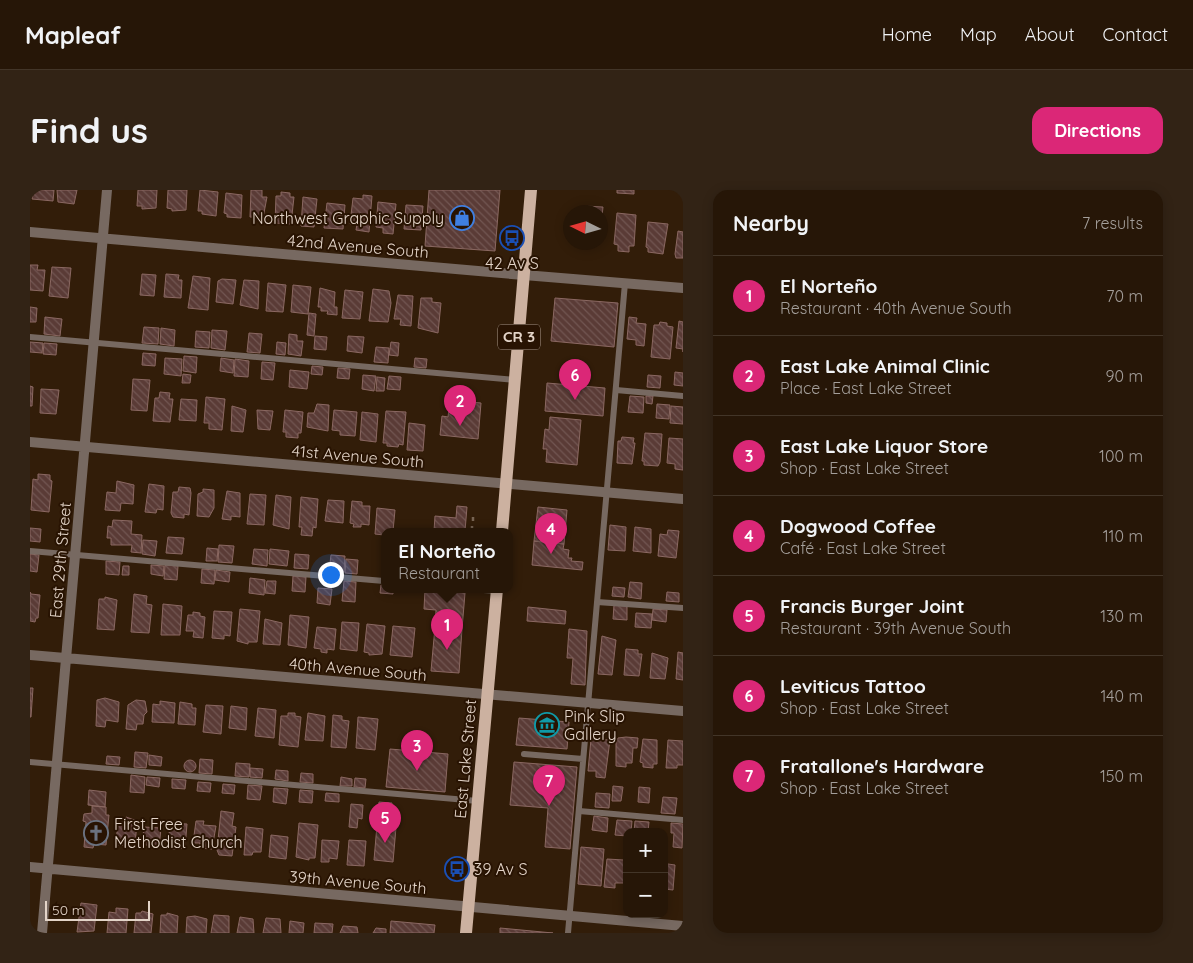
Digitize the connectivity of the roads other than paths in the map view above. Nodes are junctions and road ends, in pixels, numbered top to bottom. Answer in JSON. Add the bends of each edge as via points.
{"nodes":[{"id":1,"x":107,"y":190,"type":"edge"},
{"id":2,"x":531,"y":190,"type":"edge"},
{"id":3,"x":30,"y":232,"type":"edge"},
{"id":4,"x":103,"y":238,"type":"junction"},
{"id":5,"x":524,"y":275,"type":"junction"},
{"id":6,"x":625,"y":283,"type":"junction"},
{"id":7,"x":683,"y":288,"type":"edge"},
{"id":8,"x":30,"y":337,"type":"edge"},
{"id":9,"x":94,"y":342,"type":"junction"},
{"id":10,"x":515,"y":380,"type":"junction"},
{"id":11,"x":616,"y":390,"type":"junction"},
{"id":12,"x":683,"y":396,"type":"edge"},
{"id":13,"x":30,"y":442,"type":"edge"},
{"id":14,"x":84,"y":447,"type":"junction"},
{"id":15,"x":506,"y":484,"type":"junction"},
{"id":16,"x":607,"y":493,"type":"junction"},
{"id":17,"x":683,"y":499,"type":"edge"},
{"id":18,"x":502,"y":528,"type":"edge"},
{"id":19,"x":30,"y":551,"type":"edge"},
{"id":20,"x":75,"y":555,"type":"junction"},
{"id":21,"x":381,"y":581,"type":"edge"},
{"id":22,"x":497,"y":593,"type":"edge"},
{"id":23,"x":597,"y":602,"type":"junction"},
{"id":24,"x":683,"y":608,"type":"edge"},
{"id":25,"x":30,"y":656,"type":"edge"},
{"id":26,"x":66,"y":658,"type":"junction"},
{"id":27,"x":486,"y":696,"type":"junction"},
{"id":28,"x":588,"y":702,"type":"junction"},
{"id":29,"x":683,"y":711,"type":"edge"},
{"id":30,"x":524,"y":754,"type":"dead end"},
{"id":31,"x":583,"y":759,"type":"junction"},
{"id":32,"x":30,"y":762,"type":"edge"},
{"id":33,"x":56,"y":764,"type":"junction"},
{"id":34,"x":478,"y":801,"type":"junction"},
{"id":35,"x":579,"y":810,"type":"junction"},
{"id":36,"x":683,"y":820,"type":"edge"},
{"id":37,"x":30,"y":867,"type":"edge"},
{"id":38,"x":47,"y":868,"type":"junction"},
{"id":39,"x":468,"y":908,"type":"junction"},
{"id":40,"x":570,"y":916,"type":"junction"},
{"id":41,"x":683,"y":926,"type":"edge"},
{"id":42,"x":42,"y":933,"type":"edge"},
{"id":43,"x":466,"y":933,"type":"edge"},
{"id":44,"x":568,"y":933,"type":"edge"}],
"edges":[{"from":1,"to":4,"type":"street","name":"East 29th Street"},
{"from":2,"to":5,"type":"main road","number":"CR 3"},
{"from":3,"to":4,"type":"street","name":"42nd Avenue South"},
{"from":4,"to":5,"type":"street","name":"42nd Avenue South"},
{"from":4,"to":9,"type":"street","name":"East 29th Street"},
{"from":5,"to":6,"type":"street","name":"42nd Avenue South"},
{"from":5,"to":10,"type":"main road","number":"CR 3"},
{"from":6,"to":7,"type":"street","name":"42nd Avenue South"},
{"from":6,"to":11,"type":"lane"},
{"from":8,"to":9,"type":"lane"},
{"from":9,"to":10,"type":"lane"},
{"from":9,"to":14,"type":"street","name":"East 29th Street"},
{"from":10,"to":15,"type":"main road","number":"CR 3"},
{"from":11,"to":12,"type":"lane"},
{"from":11,"to":16,"type":"lane"},
{"from":13,"to":14,"type":"street","name":"41st Avenue South"},
{"from":14,"to":15,"type":"street","name":"41st Avenue South"},
{"from":14,"to":20,"type":"street","name":"East 29th Street"},
{"from":15,"to":16,"type":"street","name":"41st Avenue South"},
{"from":15,"to":18,"type":"main road","number":"CR 3"},
{"from":16,"to":17,"type":"street","name":"41st Avenue South"},
{"from":16,"to":23,"type":"lane"},
{"from":19,"to":20,"type":"lane"},
{"from":20,"to":21,"type":"lane"},
{"from":20,"to":26,"type":"street","name":"East 29th Street"},
{"from":22,"to":27,"type":"main road","name":"East Lake Street"},
{"from":23,"to":24,"type":"lane"},
{"from":23,"to":28,"type":"lane"},
{"from":25,"to":26,"type":"street","name":"40th Avenue South"},
{"from":26,"to":27,"type":"street","name":"40th Avenue South"},
{"from":26,"to":33,"type":"street","name":"East 29th Street"},
{"from":27,"to":28,"type":"street","name":"40th Avenue South"},
{"from":27,"to":34,"type":"main road","name":"East Lake Street"},
{"from":28,"to":29,"type":"street","name":"40th Avenue South"},
{"from":28,"to":31,"type":"lane"},
{"from":30,"to":31,"type":"lane"},
{"from":31,"to":35,"type":"lane"},
{"from":32,"to":33,"type":"lane"},
{"from":33,"to":34,"type":"lane"},
{"from":33,"to":38,"type":"street","name":"East 29th Street"},
{"from":34,"to":39,"type":"main road","name":"East Lake Street"},
{"from":35,"to":36,"type":"lane"},
{"from":35,"to":40,"type":"lane"},
{"from":37,"to":38,"type":"street","name":"39th Avenue South"},
{"from":38,"to":39,"type":"street","name":"39th Avenue South"},
{"from":38,"to":42,"type":"street","name":"East 29th Street"},
{"from":39,"to":40,"type":"street","name":"39th Avenue South"},
{"from":39,"to":43,"type":"main road","name":"East Lake Street"},
{"from":40,"to":41,"type":"street","name":"39th Avenue South"},
{"from":40,"to":44,"type":"lane"}]}
